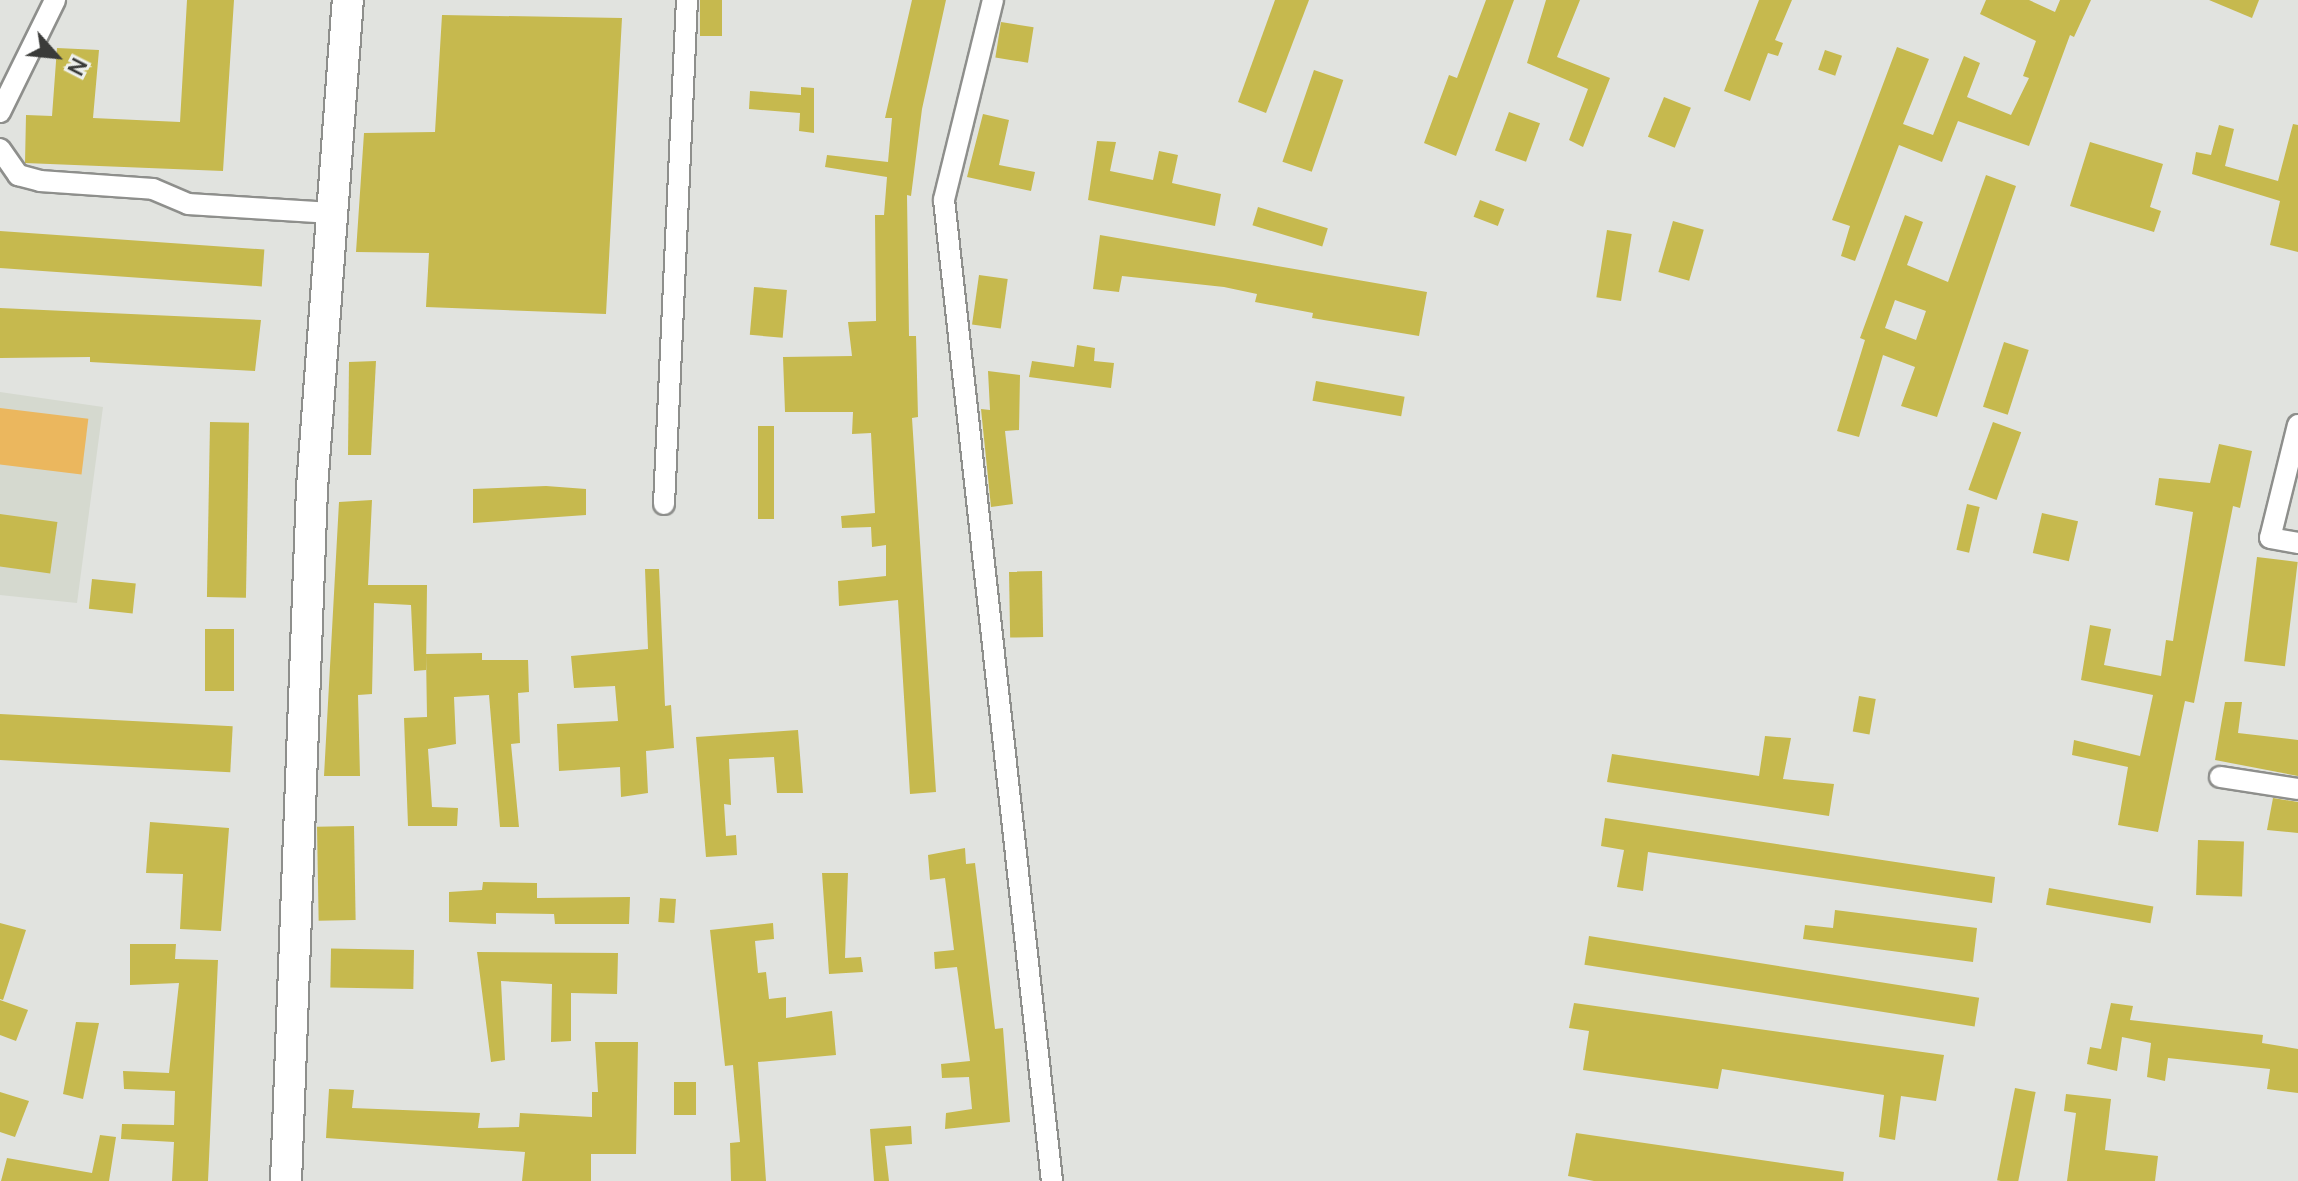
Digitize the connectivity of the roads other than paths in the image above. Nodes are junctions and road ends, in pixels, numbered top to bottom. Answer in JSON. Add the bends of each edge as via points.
{"nodes":[{"id":1,"x":55,"y":0,"type":"edge"},
{"id":2,"x":348,"y":0,"type":"edge"},
{"id":3,"x":687,"y":0,"type":"edge"},
{"id":4,"x":993,"y":0,"type":"edge"},
{"id":5,"x":0,"y":112,"type":"edge"},
{"id":6,"x":0,"y":149,"type":"edge"},
{"id":7,"x":332,"y":213,"type":"junction"},
{"id":8,"x":2298,"y":425,"type":"edge"},
{"id":9,"x":664,"y":504,"type":"dead end"},
{"id":10,"x":2298,"y":543,"type":"edge"},
{"id":11,"x":2220,"y":777,"type":"dead end"},
{"id":12,"x":2298,"y":789,"type":"edge"},
{"id":13,"x":286,"y":1181,"type":"edge"},
{"id":14,"x":1052,"y":1181,"type":"edge"}],
"edges":[{"from":1,"to":5,"type":"street"},
{"from":2,"to":7,"type":"street"},
{"from":3,"to":9,"type":"street"},
{"from":4,"to":14,"type":"street","via":[[944,200]]},
{"from":6,"to":7,"type":"street","via":[[18,175],[40,181],[153,189],[188,204]]},
{"from":7,"to":13,"type":"street","via":[[312,488]]},
{"from":8,"to":10,"type":"street","via":[[2270,538]]},
{"from":11,"to":12,"type":"street"}]}
